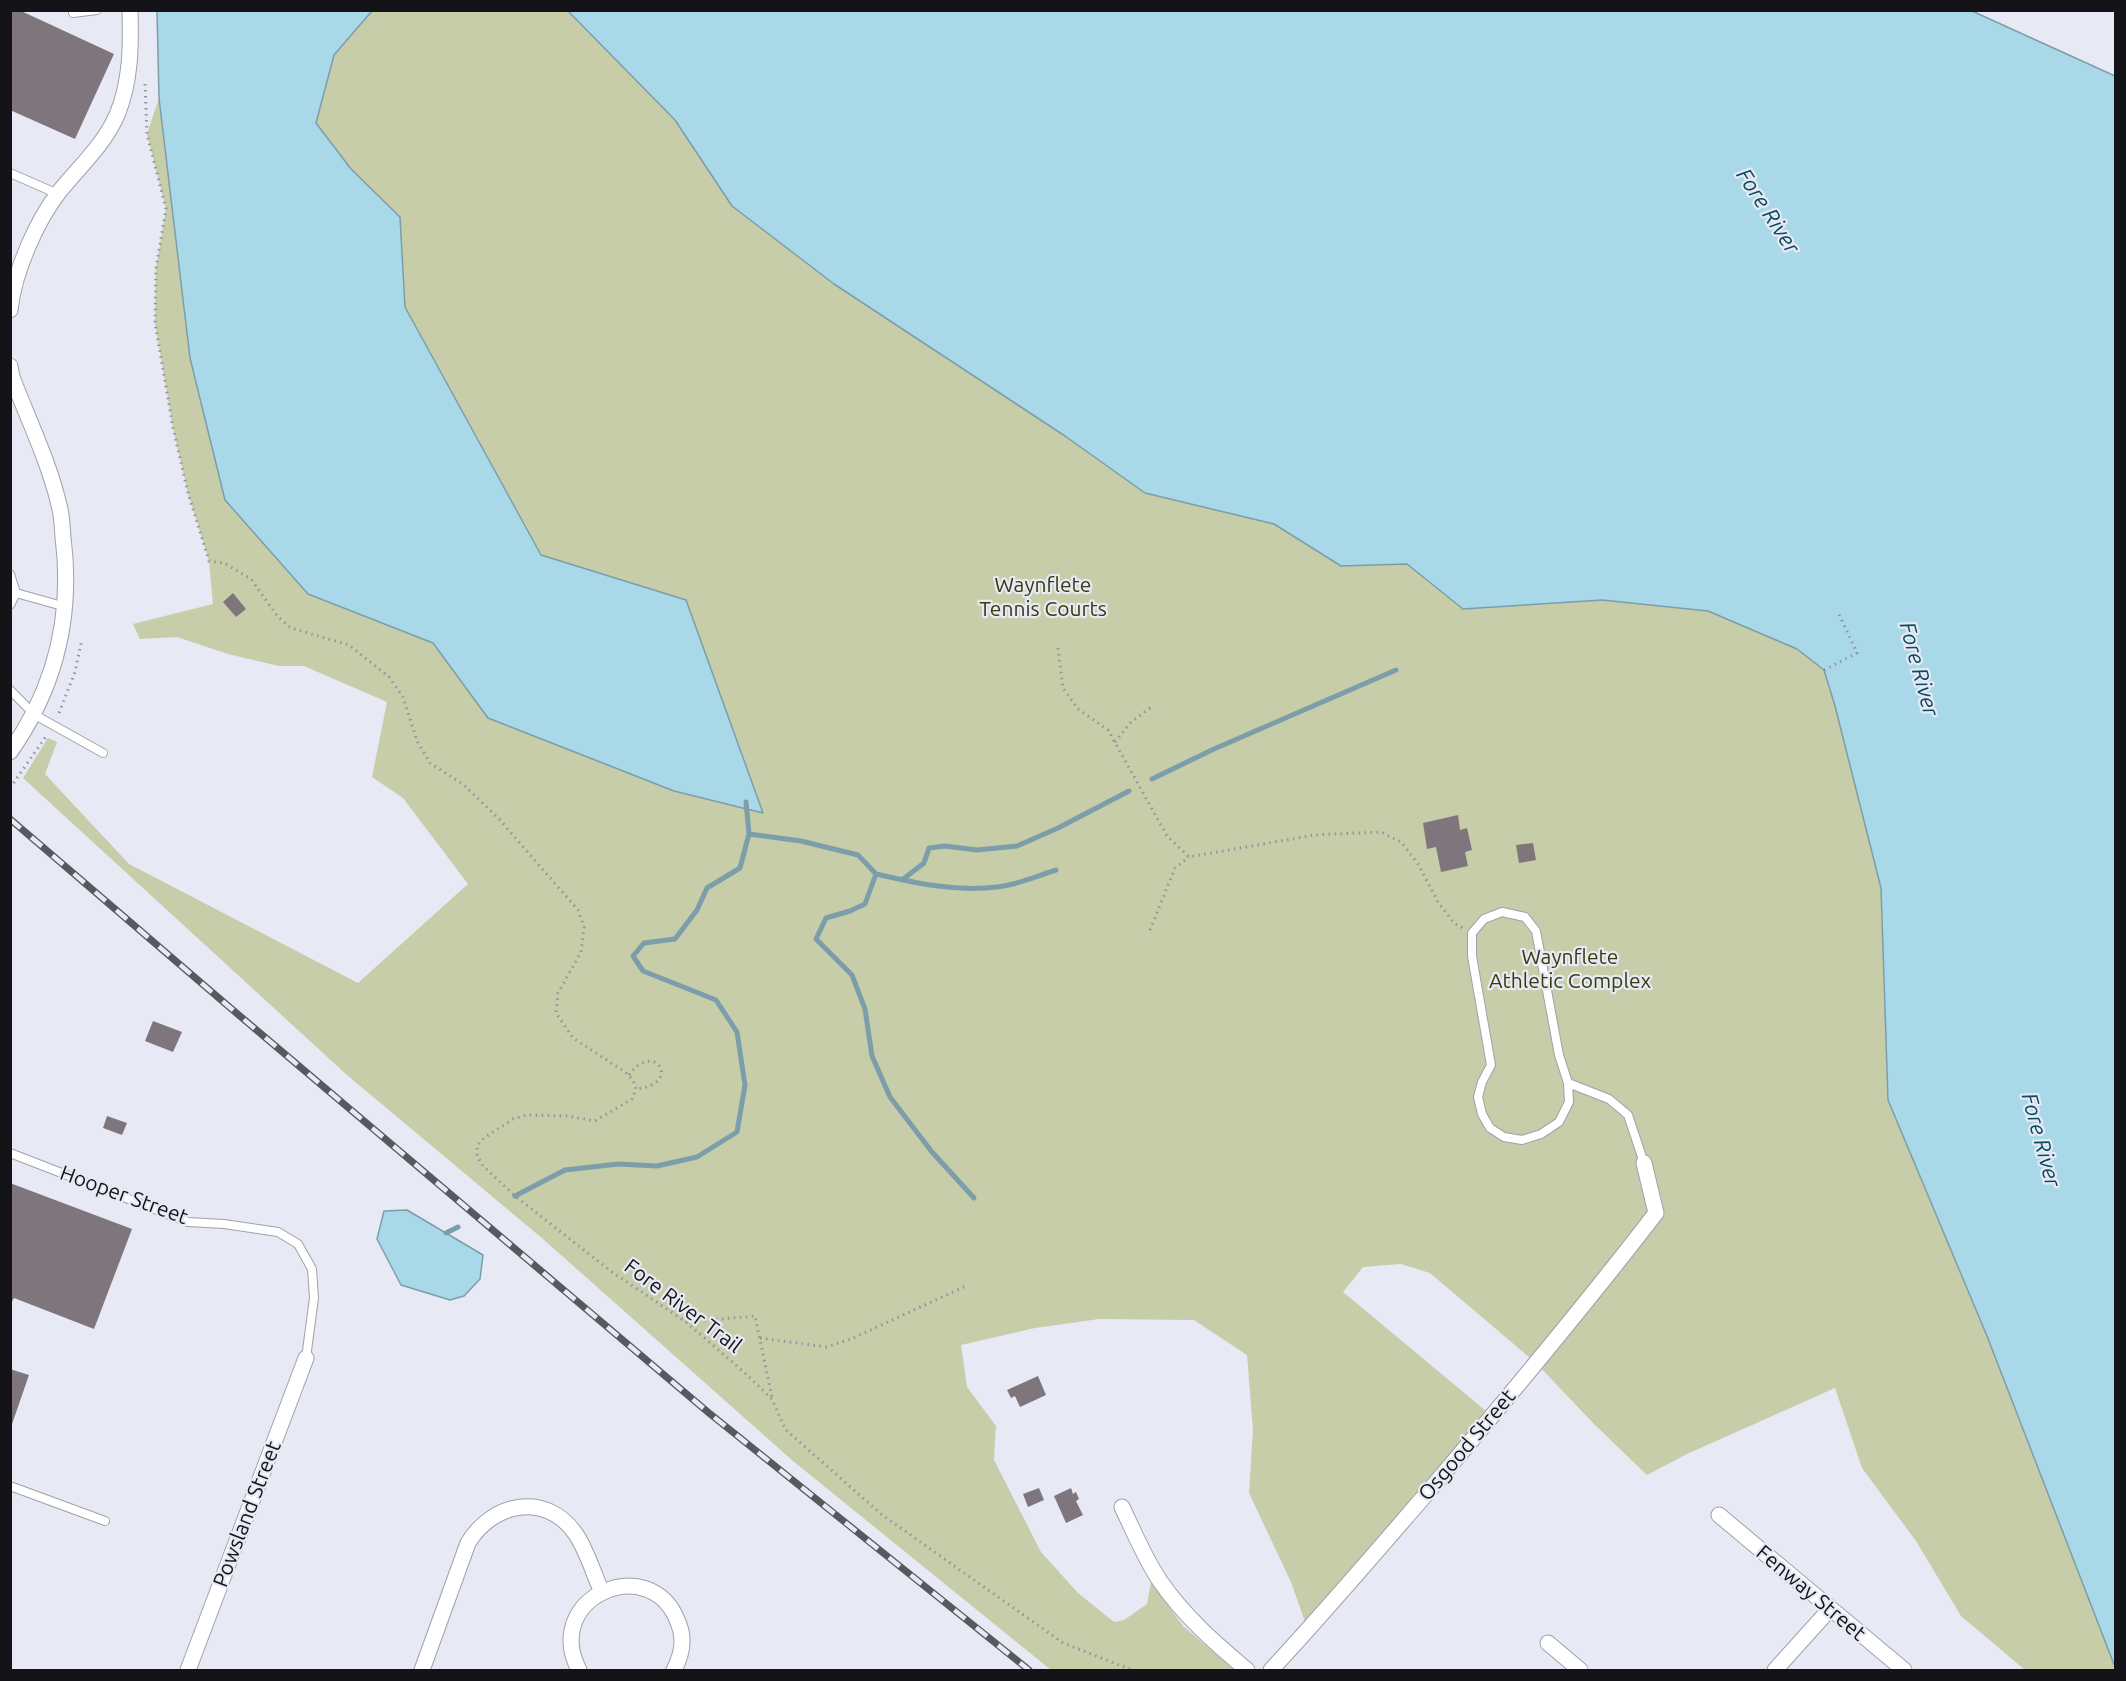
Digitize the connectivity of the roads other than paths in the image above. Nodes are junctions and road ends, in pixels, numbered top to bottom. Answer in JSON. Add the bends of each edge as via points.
{"nodes":[{"id":1,"x":97,"y":10,"type":"edge"},
{"id":2,"x":130,"y":10,"type":"edge"},
{"id":3,"x":73,"y":13,"type":"dead end"},
{"id":4,"x":10,"y":173,"type":"edge"},
{"id":5,"x":58,"y":194,"type":"junction"},
{"id":6,"x":10,"y":310,"type":"edge"},
{"id":7,"x":10,"y":366,"type":"edge"},
{"id":8,"x":10,"y":574,"type":"edge"},
{"id":9,"x":16,"y":593,"type":"junction"},
{"id":10,"x":10,"y":605,"type":"edge"},
{"id":11,"x":66,"y":607,"type":"junction"},
{"id":12,"x":12,"y":694,"type":"edge"},
{"id":13,"x":35,"y":715,"type":"junction"},
{"id":14,"x":10,"y":752,"type":"edge"},
{"id":15,"x":103,"y":753,"type":"dead end"},
{"id":16,"x":1568,"y":1083,"type":"junction"},
{"id":17,"x":10,"y":1153,"type":"edge"},
{"id":18,"x":1644,"y":1163,"type":"joint"},
{"id":19,"x":306,"y":1358,"type":"joint"},
{"id":20,"x":10,"y":1486,"type":"edge"},
{"id":21,"x":1122,"y":1507,"type":"dead end"},
{"id":22,"x":1719,"y":1515,"type":"dead end"},
{"id":23,"x":105,"y":1521,"type":"dead end"},
{"id":24,"x":602,"y":1592,"type":"junction"},
{"id":25,"x":1830,"y":1609,"type":"junction"},
{"id":26,"x":1548,"y":1643,"type":"dead end"},
{"id":27,"x":188,"y":1671,"type":"edge"},
{"id":28,"x":422,"y":1671,"type":"edge"},
{"id":29,"x":579,"y":1671,"type":"edge"},
{"id":30,"x":674,"y":1671,"type":"edge"},
{"id":31,"x":1247,"y":1671,"type":"edge"},
{"id":32,"x":1272,"y":1671,"type":"edge"},
{"id":33,"x":1580,"y":1671,"type":"edge"},
{"id":34,"x":1774,"y":1671,"type":"edge"},
{"id":35,"x":1904,"y":1671,"type":"edge"}],
"edges":[{"from":1,"to":3,"type":"lane"},
{"from":2,"to":5,"type":"street","via":[[130,63],[117,116]]},
{"from":4,"to":5,"type":"lane"},
{"from":5,"to":6,"type":"street","via":[[32,239]]},
{"from":7,"to":11,"type":"street","via":[[60,506]]},
{"from":8,"to":9,"type":"lane"},
{"from":9,"to":10,"type":"lane"},
{"from":9,"to":11,"type":"lane"},
{"from":11,"to":13,"type":"street","via":[[54,663]]},
{"from":12,"to":13,"type":"lane"},
{"from":13,"to":14,"type":"street"},
{"from":13,"to":15,"type":"lane"},
{"from":16,"to":16,"type":"lane","via":[[1559,1055],[1536,931],[1525,917],[1502,912],[1484,919],[1472,933],[1472,956],[1491,1065],[1478,1097],[1482,1114],[1490,1128],[1504,1137],[1522,1140],[1541,1134],[1559,1122],[1569,1102]]},
{"from":16,"to":18,"type":"lane","via":[[1609,1099],[1628,1115]]},
{"from":17,"to":19,"type":"lane","name":"Hooper Street","via":[[188,1222],[278,1232],[297,1244],[312,1269],[313,1279]]},
{"from":18,"to":32,"type":"street","name":"Osgood Street","via":[[1656,1213],[1492,1416]]},
{"from":19,"to":27,"type":"street","name":"Powsland Street"},
{"from":20,"to":23,"type":"lane"},
{"from":21,"to":31,"type":"street","via":[[1165,1588],[1182,1610]]},
{"from":22,"to":25,"type":"street","name":"Fenway Street"},
{"from":24,"to":28,"type":"street","via":[[575,1534],[561,1519],[543,1510],[523,1507],[503,1511],[479,1527],[468,1543]]},
{"from":24,"to":29,"type":"street","via":[[581,1610],[573,1627],[572,1654]]},
{"from":24,"to":30,"type":"street","via":[[637,1587],[668,1605],[678,1620],[682,1637],[681,1655]]},
{"from":25,"to":34,"type":"street"},
{"from":25,"to":35,"type":"street","name":"Fenway Street"},
{"from":26,"to":33,"type":"street"}]}
